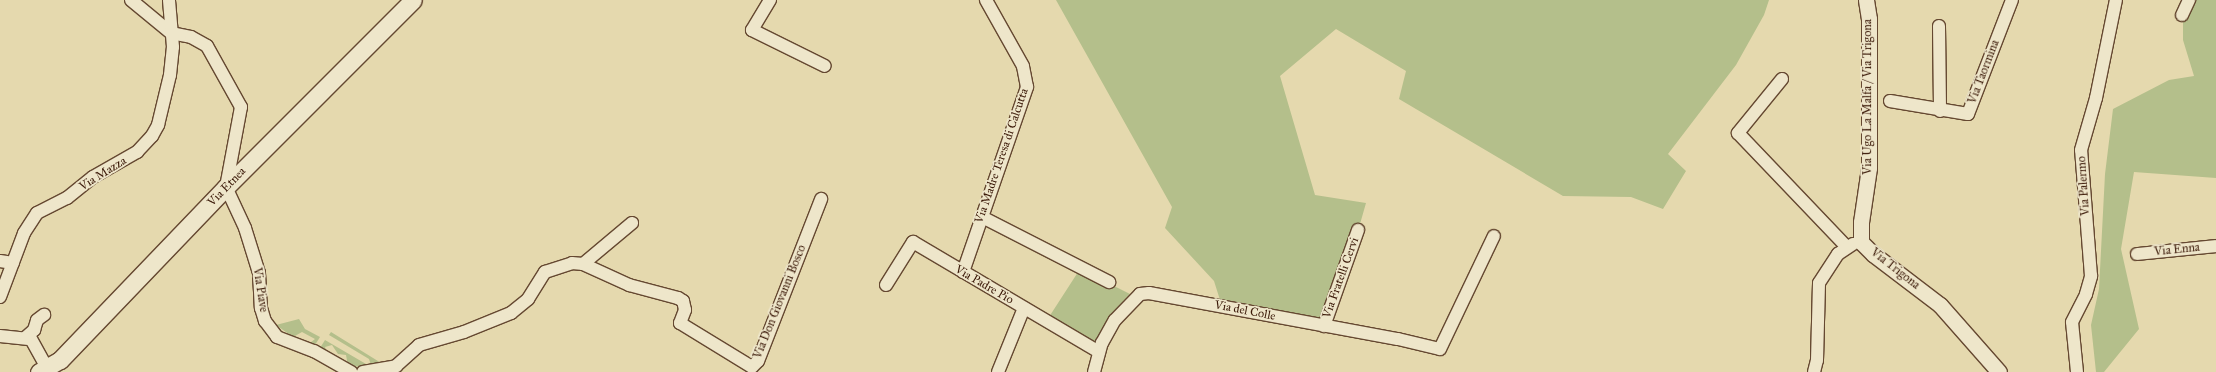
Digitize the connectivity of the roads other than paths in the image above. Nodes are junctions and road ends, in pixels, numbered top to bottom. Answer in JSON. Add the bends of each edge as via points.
{"nodes":[{"id":1,"x":131,"y":0,"type":"edge"},
{"id":2,"x":169,"y":0,"type":"edge"},
{"id":3,"x":413,"y":0,"type":"edge"},
{"id":4,"x":770,"y":0,"type":"edge"},
{"id":5,"x":986,"y":0,"type":"edge"},
{"id":6,"x":1866,"y":0,"type":"edge"},
{"id":7,"x":2012,"y":0,"type":"edge"},
{"id":8,"x":2189,"y":0,"type":"edge"},
{"id":9,"x":2113,"y":1,"type":"edge"},
{"id":10,"x":2182,"y":14,"type":"dead end"},
{"id":11,"x":1939,"y":26,"type":"dead end"},
{"id":12,"x":171,"y":33,"type":"junction"},
{"id":13,"x":825,"y":66,"type":"dead end"},
{"id":14,"x":1782,"y":79,"type":"dead end"},
{"id":15,"x":1890,"y":101,"type":"dead end"},
{"id":16,"x":1940,"y":111,"type":"junction"},
{"id":17,"x":226,"y":187,"type":"junction"},
{"id":18,"x":821,"y":199,"type":"dead end"},
{"id":19,"x":982,"y":217,"type":"junction"},
{"id":20,"x":632,"y":223,"type":"dead end"},
{"id":21,"x":1358,"y":230,"type":"dead end"},
{"id":22,"x":1494,"y":236,"type":"dead end"},
{"id":23,"x":1861,"y":242,"type":"junction"},
{"id":24,"x":1846,"y":246,"type":"junction"},
{"id":25,"x":2216,"y":246,"type":"edge"},
{"id":26,"x":2137,"y":254,"type":"dead end"},
{"id":27,"x":0,"y":261,"type":"edge"},
{"id":28,"x":13,"y":263,"type":"junction"},
{"id":29,"x":583,"y":264,"type":"junction"},
{"id":30,"x":963,"y":272,"type":"junction"},
{"id":31,"x":1109,"y":282,"type":"dead end"},
{"id":32,"x":886,"y":285,"type":"dead end"},
{"id":33,"x":0,"y":297,"type":"edge"},
{"id":34,"x":1024,"y":308,"type":"junction"},
{"id":35,"x":44,"y":315,"type":"dead end"},
{"id":36,"x":1324,"y":326,"type":"junction"},
{"id":37,"x":0,"y":336,"type":"edge"},
{"id":38,"x":26,"y":337,"type":"junction"},
{"id":39,"x":1099,"y":352,"type":"junction"},
{"id":40,"x":43,"y":370,"type":"edge"},
{"id":41,"x":351,"y":372,"type":"edge"},
{"id":42,"x":364,"y":372,"type":"edge"},
{"id":43,"x":998,"y":372,"type":"edge"},
{"id":44,"x":1094,"y":372,"type":"edge"},
{"id":45,"x":1814,"y":372,"type":"edge"},
{"id":46,"x":1999,"y":372,"type":"edge"},
{"id":47,"x":2077,"y":372,"type":"edge"}],
"edges":[{"from":1,"to":12,"type":"street"},
{"from":2,"to":12,"type":"street","name":"Via Mazza"},
{"from":3,"to":17,"type":"main road","name":"Via Etnea"},
{"from":4,"to":13,"type":"street","via":[[752,30]]},
{"from":5,"to":19,"type":"street","name":"Via Madre Teresa di Calcutta","via":[[1023,66],[1027,87]]},
{"from":6,"to":23,"type":"street","name":"Via Ugo La Malfa / Via Trigona","via":[[1869,19],[1869,168],[1861,222]]},
{"from":7,"to":16,"type":"street","name":"Via Taormina","via":[[1968,114]]},
{"from":8,"to":10,"type":"street"},
{"from":9,"to":47,"type":"street","name":"Via Palermo","via":[[2096,98],[2082,150],[2091,276],[2086,294],[2072,322]]},
{"from":11,"to":16,"type":"street"},
{"from":12,"to":17,"type":"street","via":[[191,37],[207,46],[241,106]]},
{"from":12,"to":28,"type":"street","name":"Via Mazza","via":[[170,75],[158,125],[152,136],[137,152],[93,177],[68,198],[37,213],[24,233]]},
{"from":14,"to":24,"type":"street","via":[[1738,133]]},
{"from":15,"to":16,"type":"street","name":"Via Taormina"},
{"from":17,"to":40,"type":"main road","name":"Via Etnea","via":[[60,360]]},
{"from":17,"to":41,"type":"street","name":"Via Piave","via":[[244,228],[259,273],[261,308],[270,328],[277,336],[314,351]]},
{"from":18,"to":29,"type":"street","name":"Via Don Giovanni Bosco","via":[[758,361],[752,367],[680,324],[685,310],[683,301],[628,285]]},
{"from":19,"to":30,"type":"street","name":"Via Madre Teresa di Calcutta"},
{"from":19,"to":31,"type":"street"},
{"from":20,"to":29,"type":"street"},
{"from":21,"to":36,"type":"street","name":"Via Fratelli Cervi"},
{"from":22,"to":36,"type":"street","name":"Via del Colle","via":[[1440,349]]},
{"from":23,"to":24,"type":"street","name":"Via Trigona"},
{"from":23,"to":46,"type":"street","name":"Via Trigona","via":[[1940,305]]},
{"from":24,"to":45,"type":"street","via":[[1834,259],[1819,283],[1817,360]]},
{"from":25,"to":26,"type":"street","name":"Via Enna"},
{"from":27,"to":28,"type":"street"},
{"from":28,"to":33,"type":"street","name":"Via Mazza"},
{"from":29,"to":42,"type":"street","name":"Via Don Giovanni Bosco","via":[[562,264],[545,272],[528,300],[511,313],[464,332],[419,345],[396,366]]},
{"from":30,"to":32,"type":"street","name":"Via Padre Pio","via":[[913,242]]},
{"from":30,"to":34,"type":"street","name":"Via Padre Pio"},
{"from":34,"to":39,"type":"street","name":"Via Padre Pio"},
{"from":34,"to":43,"type":"street"},
{"from":35,"to":38,"type":"street","via":[[37,320],[34,330]]},
{"from":36,"to":39,"type":"street","name":"Via del Colle","via":[[1149,293],[1140,294],[1115,320]]},
{"from":37,"to":38,"type":"street"},
{"from":38,"to":40,"type":"street","via":[[31,339]]},
{"from":39,"to":44,"type":"street","name":"Via del Colle"}]}
